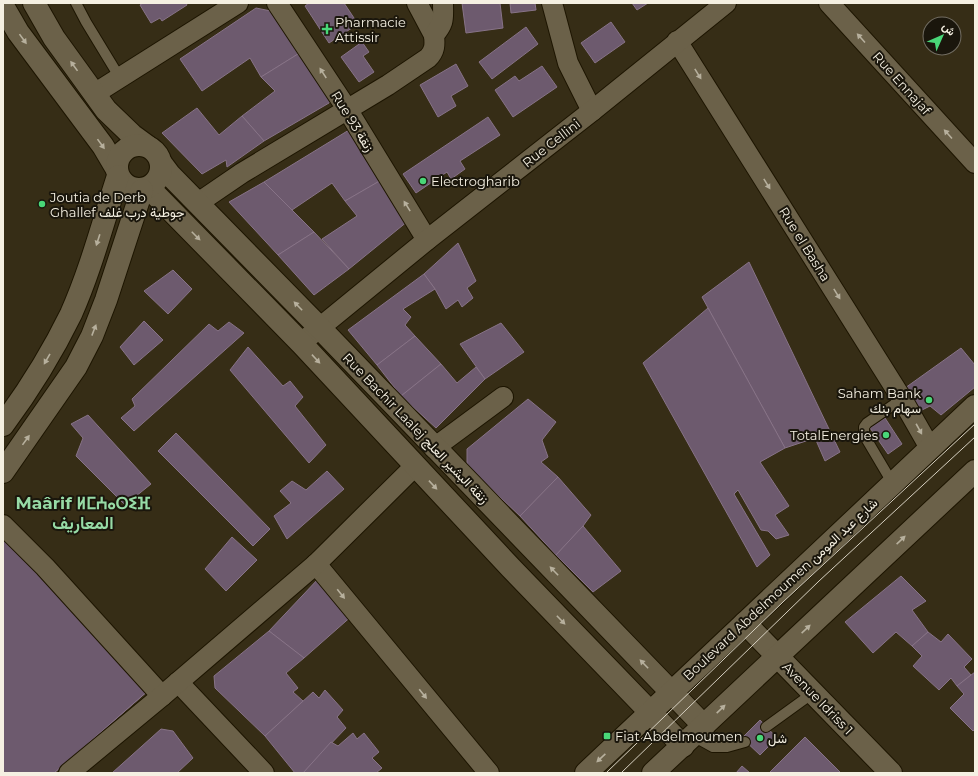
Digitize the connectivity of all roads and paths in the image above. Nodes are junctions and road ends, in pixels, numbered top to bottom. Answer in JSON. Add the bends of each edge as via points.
{"nodes":[{"id":1,"x":34,"y":3,"type":"edge"},
{"id":2,"x":76,"y":3,"type":"edge"},
{"id":3,"x":238,"y":3,"type":"edge"},
{"id":4,"x":277,"y":3,"type":"edge"},
{"id":5,"x":417,"y":3,"type":"edge"},
{"id":6,"x":443,"y":3,"type":"edge"},
{"id":7,"x":552,"y":3,"type":"edge"},
{"id":8,"x":726,"y":3,"type":"edge"},
{"id":9,"x":829,"y":3,"type":"edge"},
{"id":10,"x":3,"y":6,"type":"edge"},
{"id":11,"x":434,"y":35,"type":"junction"},
{"id":12,"x":677,"y":42,"type":"junction"},
{"id":13,"x":120,"y":78,"type":"junction"},
{"id":14,"x":94,"y":94,"type":"junction"},
{"id":15,"x":347,"y":109,"type":"junction"},
{"id":16,"x":592,"y":111,"type":"junction"},
{"id":17,"x":147,"y":146,"type":"junction"},
{"id":18,"x":161,"y":163,"type":"junction"},
{"id":19,"x":975,"y":163,"type":"edge"},
{"id":20,"x":117,"y":172,"type":"junction"},
{"id":21,"x":145,"y":189,"type":"junction"},
{"id":22,"x":198,"y":203,"type":"junction"},
{"id":23,"x":427,"y":240,"type":"junction"},
{"id":24,"x":319,"y":327,"type":"junction"},
{"id":25,"x":301,"y":343,"type":"junction"},
{"id":26,"x":503,"y":396,"type":"dead end"},
{"id":27,"x":902,"y":399,"type":"junction"},
{"id":28,"x":975,"y":406,"type":"edge"},
{"id":29,"x":3,"y":425,"type":"edge"},
{"id":30,"x":434,"y":448,"type":"junction"},
{"id":31,"x":930,"y":448,"type":"junction"},
{"id":32,"x":415,"y":466,"type":"junction"},
{"id":33,"x":975,"y":471,"type":"edge"},
{"id":34,"x":3,"y":472,"type":"edge"},
{"id":35,"x":893,"y":484,"type":"junction"},
{"id":36,"x":3,"y":525,"type":"edge"},
{"id":37,"x":316,"y":564,"type":"junction"},
{"id":38,"x":745,"y":623,"type":"junction"},
{"id":39,"x":777,"y":656,"type":"junction"},
{"id":40,"x":178,"y":682,"type":"junction"},
{"id":41,"x":671,"y":692,"type":"junction"},
{"id":42,"x":813,"y":693,"type":"junction"},
{"id":43,"x":162,"y":696,"type":"junction"},
{"id":44,"x":650,"y":712,"type":"junction"},
{"id":45,"x":766,"y":727,"type":"dead end"},
{"id":46,"x":693,"y":736,"type":"junction"},
{"id":47,"x":745,"y":742,"type":"dead end"},
{"id":48,"x":69,"y":773,"type":"edge"},
{"id":49,"x":264,"y":773,"type":"edge"},
{"id":50,"x":490,"y":773,"type":"edge"},
{"id":51,"x":586,"y":773,"type":"edge"},
{"id":52,"x":653,"y":773,"type":"edge"},
{"id":53,"x":891,"y":773,"type":"edge"}],
"edges":[{"from":14,"to":1,"type":"main road","one_way":true,"via":[[54,38]]},
{"from":2,"to":13,"type":"lane"},
{"from":3,"to":13,"type":"street"},
{"from":15,"to":4,"type":"street","name":"Rue 93 زنقة","one_way":true},
{"from":5,"to":11,"type":"street"},
{"from":6,"to":11,"type":"street","via":[[443,20]]},
{"from":7,"to":16,"type":"street","via":[[568,63]]},
{"from":8,"to":12,"type":"street","name":"Rue Cellini"},
{"from":19,"to":9,"type":"street","name":"Rue Ennajaf","one_way":true},
{"from":10,"to":20,"type":"main road","one_way":true,"via":[[18,32],[102,146]]},
{"from":11,"to":15,"type":"street","via":[[435,46],[428,58]]},
{"from":12,"to":16,"type":"street","name":"Rue Cellini"},
{"from":12,"to":27,"type":"street","name":"Rue el Basha","one_way":true},
{"from":13,"to":14,"type":"street"},
{"from":14,"to":17,"type":"main road","via":[[119,123]]},
{"from":15,"to":22,"type":"street"},
{"from":23,"to":15,"type":"street","name":"Rue 93 زنقة","one_way":true},
{"from":16,"to":23,"type":"street","name":"Rue Cellini"},
{"from":17,"to":18,"type":"main road","via":[[154,150]]},
{"from":17,"to":20,"type":"main road","via":[[132,146],[120,154]]},
{"from":18,"to":21,"type":"main road","via":[[159,178],[155,184]]},
{"from":18,"to":22,"type":"main road","name":"Rue Bachir Laalej زنقة البشير العلج"},
{"from":20,"to":21,"type":"main road","via":[[127,187],[134,190]]},
{"from":20,"to":29,"type":"main road","one_way":true,"via":[[92,258],[71,314],[35,380]]},
{"from":21,"to":25,"type":"main road","name":"Rue Bachir Laalej زنقة البشير العلج","one_way":true},
{"from":34,"to":21,"type":"main road","one_way":true,"via":[[76,367],[92,336]]},
{"from":24,"to":22,"type":"main road","name":"Rue Bachir Laalej زنقة البشير العلج","one_way":true},
{"from":23,"to":24,"type":"street","name":"Rue Cellini"},
{"from":24,"to":25,"type":"street","name":"Rue Cellini"},
{"from":24,"to":30,"type":"main road","name":"Rue Bachir Laalej زنقة البشير العلج"},
{"from":25,"to":32,"type":"main road","name":"Rue Bachir Laalej زنقة البشير العلج","one_way":true},
{"from":26,"to":30,"type":"street"},
{"from":27,"to":31,"type":"street","name":"Rue el Basha","one_way":true},
{"from":27,"to":35,"type":"lane","via":[[867,424],[863,430]]},
{"from":28,"to":31,"type":"main road","name":"Boulevard Abdelmoumen شارع عبد المومن"},
{"from":41,"to":30,"type":"main road","name":"Rue Bachir Laalej زنقة البشير العلج","one_way":true},
{"from":31,"to":35,"type":"main road","name":"Boulevard Abdelmoumen شارع عبد المومن"},
{"from":32,"to":37,"type":"street"},
{"from":32,"to":44,"type":"main road","name":"Rue Bachir Laalej زنقة البشير العلج","one_way":true},
{"from":39,"to":33,"type":"main road","one_way":true},
{"from":35,"to":38,"type":"main road","name":"Boulevard Abdelmoumen شارع عبد المومن"},
{"from":36,"to":43,"type":"street","via":[[45,567]]},
{"from":37,"to":40,"type":"street"},
{"from":37,"to":50,"type":"street","one_way":true},
{"from":38,"to":39,"type":"main road","name":"Avenue Idriss 1"},
{"from":38,"to":41,"type":"main road","name":"Boulevard Abdelmoumen شارع عبد المومن"},
{"from":39,"to":42,"type":"main road","name":"Avenue Idriss 1"},
{"from":46,"to":39,"type":"main road","one_way":true},
{"from":40,"to":43,"type":"street"},
{"from":40,"to":49,"type":"street"},
{"from":41,"to":44,"type":"main road","name":"Boulevard Abdelmoumen شارع عبد المومن"},
{"from":41,"to":46,"type":"main road","name":"Rue Bachir Laalej زنقة البشير العلج"},
{"from":42,"to":45,"type":"lane"},
{"from":42,"to":53,"type":"main road","name":"Avenue Idriss 1"},
{"from":43,"to":48,"type":"street"},
{"from":44,"to":46,"type":"main road","name":"Rue Bachir Laalej زنقة البشير العلج"},
{"from":44,"to":51,"type":"main road","name":"Boulevard Abdelmoumen شارع عبد المومن","one_way":true},
{"from":46,"to":47,"type":"lane","via":[[713,747],[726,747]]},
{"from":46,"to":52,"type":"main road"}]}
